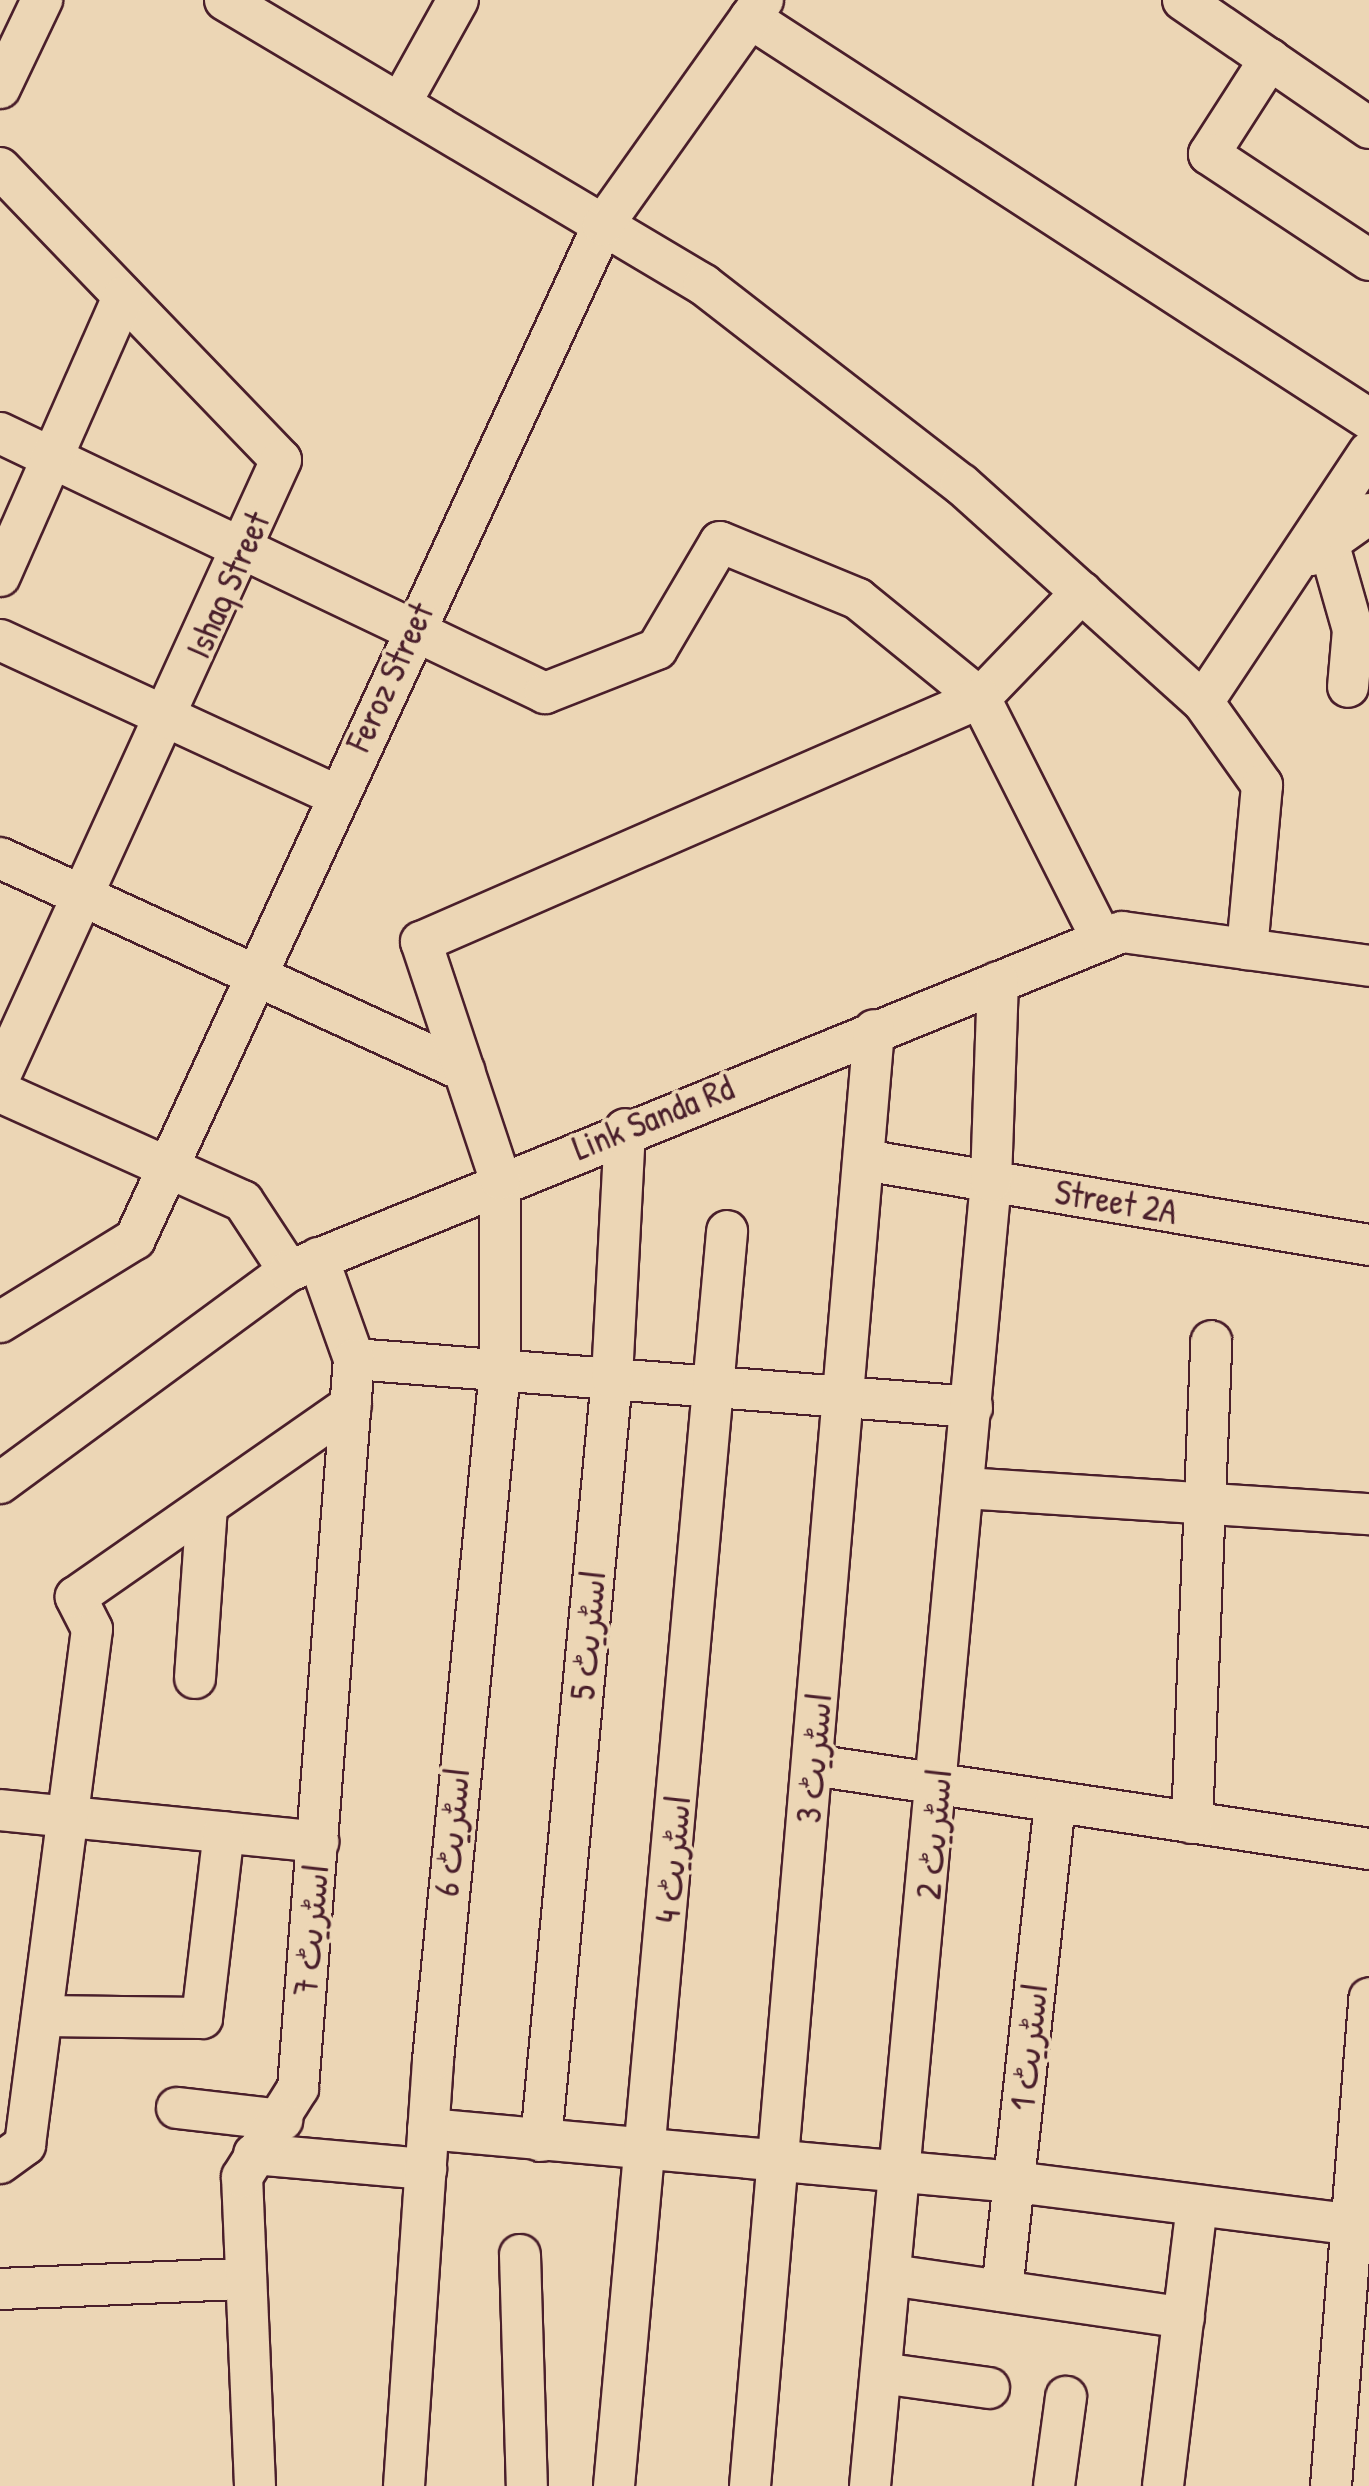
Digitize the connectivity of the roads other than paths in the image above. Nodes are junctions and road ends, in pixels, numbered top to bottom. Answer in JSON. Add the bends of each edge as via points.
{"nodes":[{"id":1,"x":42,"y":0,"type":"edge"},
{"id":2,"x":225,"y":0,"type":"edge"},
{"id":3,"x":458,"y":0,"type":"edge"},
{"id":4,"x":1183,"y":0,"type":"edge"},
{"id":5,"x":756,"y":9,"type":"edge"},
{"id":6,"x":1270,"y":59,"type":"junction"},
{"id":7,"x":0,"y":88,"type":"edge"},
{"id":8,"x":400,"y":104,"type":"junction"},
{"id":9,"x":1369,"y":128,"type":"edge"},
{"id":10,"x":0,"y":168,"type":"edge"},
{"id":11,"x":603,"y":225,"type":"junction"},
{"id":12,"x":1369,"y":260,"type":"edge"},
{"id":13,"x":124,"y":297,"type":"junction"},
{"id":14,"x":1369,"y":419,"type":"edge"},
{"id":15,"x":0,"y":433,"type":"edge"},
{"id":16,"x":1369,"y":452,"type":"edge"},
{"id":17,"x":53,"y":458,"type":"junction"},
{"id":18,"x":1369,"y":514,"type":"edge"},
{"id":19,"x":1328,"y":542,"type":"junction"},
{"id":20,"x":248,"y":550,"type":"junction"},
{"id":21,"x":1291,"y":570,"type":"junction"},
{"id":22,"x":0,"y":576,"type":"edge"},
{"id":23,"x":1082,"y":592,"type":"junction"},
{"id":24,"x":413,"y":627,"type":"junction"},
{"id":25,"x":0,"y":640,"type":"edge"},
{"id":26,"x":1348,"y":688,"type":"dead end"},
{"id":27,"x":980,"y":698,"type":"junction"},
{"id":28,"x":1203,"y":702,"type":"junction"},
{"id":29,"x":168,"y":718,"type":"junction"},
{"id":30,"x":336,"y":795,"type":"junction"},
{"id":31,"x":0,"y":858,"type":"edge"},
{"id":32,"x":85,"y":897,"type":"junction"},
{"id":33,"x":1102,"y":940,"type":"junction"},
{"id":34,"x":1248,"y":949,"type":"junction"},
{"id":35,"x":1369,"y":966,"type":"edge"},
{"id":36,"x":255,"y":975,"type":"junction"},
{"id":37,"x":998,"y":982,"type":"junction"},
{"id":38,"x":874,"y":1030,"type":"junction"},
{"id":39,"x":464,"y":1071,"type":"junction"},
{"id":40,"x":0,"y":1076,"type":"edge"},
{"id":41,"x":0,"y":1092,"type":"edge"},
{"id":42,"x":626,"y":1129,"type":"junction"},
{"id":43,"x":864,"y":1160,"type":"junction"},
{"id":44,"x":167,"y":1170,"type":"junction"},
{"id":45,"x":500,"y":1179,"type":"junction"},
{"id":46,"x":991,"y":1181,"type":"junction"},
{"id":47,"x":727,"y":1231,"type":"dead end"},
{"id":48,"x":1369,"y":1245,"type":"edge"},
{"id":49,"x":303,"y":1265,"type":"junction"},
{"id":50,"x":6,"y":1313,"type":"edge"},
{"id":51,"x":1211,"y":1341,"type":"dead end"},
{"id":52,"x":354,"y":1358,"type":"junction"},
{"id":53,"x":500,"y":1370,"type":"junction"},
{"id":54,"x":612,"y":1378,"type":"junction"},
{"id":55,"x":714,"y":1386,"type":"junction"},
{"id":56,"x":844,"y":1395,"type":"junction"},
{"id":57,"x":351,"y":1406,"type":"junction"},
{"id":58,"x":972,"y":1407,"type":"junction"},
{"id":59,"x":0,"y":1483,"type":"edge"},
{"id":60,"x":964,"y":1488,"type":"junction"},
{"id":61,"x":1205,"y":1504,"type":"junction"},
{"id":62,"x":207,"y":1506,"type":"junction"},
{"id":63,"x":1369,"y":1514,"type":"edge"},
{"id":64,"x":196,"y":1678,"type":"dead end"},
{"id":65,"x":813,"y":1766,"type":"junction"},
{"id":66,"x":940,"y":1778,"type":"junction"},
{"id":67,"x":1054,"y":1802,"type":"junction"},
{"id":68,"x":0,"y":1810,"type":"edge"},
{"id":69,"x":68,"y":1816,"type":"junction"},
{"id":70,"x":1192,"y":1822,"type":"junction"},
{"id":71,"x":224,"y":1832,"type":"junction"},
{"id":72,"x":318,"y":1842,"type":"junction"},
{"id":73,"x":1369,"y":1848,"type":"edge"},
{"id":74,"x":1369,"y":1998,"type":"edge"},
{"id":75,"x":42,"y":2016,"type":"junction"},
{"id":76,"x":177,"y":2108,"type":"dead end"},
{"id":77,"x":282,"y":2120,"type":"junction"},
{"id":78,"x":428,"y":2129,"type":"junction"},
{"id":79,"x":542,"y":2141,"type":"junction"},
{"id":80,"x":647,"y":2150,"type":"junction"},
{"id":81,"x":254,"y":2154,"type":"junction"},
{"id":82,"x":780,"y":2160,"type":"junction"},
{"id":83,"x":0,"y":2163,"type":"edge"},
{"id":84,"x":426,"y":2169,"type":"junction"},
{"id":85,"x":902,"y":2173,"type":"junction"},
{"id":86,"x":1015,"y":2182,"type":"junction"},
{"id":87,"x":1198,"y":2206,"type":"junction"},
{"id":88,"x":1348,"y":2224,"type":"junction"},
{"id":89,"x":520,"y":2255,"type":"dead end"},
{"id":90,"x":891,"y":2275,"type":"junction"},
{"id":91,"x":242,"y":2279,"type":"junction"},
{"id":92,"x":0,"y":2289,"type":"edge"},
{"id":93,"x":1002,"y":2291,"type":"junction"},
{"id":94,"x":1184,"y":2318,"type":"junction"},
{"id":95,"x":882,"y":2373,"type":"junction"},
{"id":96,"x":989,"y":2388,"type":"dead end"},
{"id":97,"x":1066,"y":2397,"type":"dead end"},
{"id":98,"x":254,"y":2486,"type":"edge"},
{"id":99,"x":404,"y":2486,"type":"edge"},
{"id":100,"x":527,"y":2486,"type":"edge"},
{"id":101,"x":614,"y":2486,"type":"edge"},
{"id":102,"x":750,"y":2486,"type":"edge"},
{"id":103,"x":870,"y":2486,"type":"edge"},
{"id":104,"x":1054,"y":2486,"type":"edge"},
{"id":105,"x":1163,"y":2486,"type":"edge"},
{"id":106,"x":1331,"y":2486,"type":"edge"}],
"edges":[{"from":1,"to":7,"type":"street"},
{"from":2,"to":8,"type":"street"},
{"from":3,"to":8,"type":"street"},
{"from":4,"to":6,"type":"street"},
{"from":5,"to":11,"type":"street","name":"Feroz Street"},
{"from":5,"to":14,"type":"street"},
{"from":6,"to":9,"type":"street"},
{"from":6,"to":12,"type":"street","via":[[1209,154]]},
{"from":8,"to":11,"type":"street"},
{"from":10,"to":13,"type":"street","name":"Ishaq Street"},
{"from":11,"to":23,"type":"street","via":[[704,285],[961,484]]},
{"from":11,"to":24,"type":"street","name":"Feroz Street"},
{"from":13,"to":17,"type":"street"},
{"from":13,"to":20,"type":"street","name":"Ishaq Street","via":[[281,460]]},
{"from":15,"to":17,"type":"street"},
{"from":16,"to":21,"type":"street"},
{"from":17,"to":20,"type":"street"},
{"from":17,"to":22,"type":"street"},
{"from":18,"to":19,"type":"street"},
{"from":19,"to":21,"type":"street"},
{"from":19,"to":26,"type":"street","via":[[1353,630]]},
{"from":20,"to":24,"type":"street"},
{"from":20,"to":29,"type":"street","name":"Ishaq Street"},
{"from":21,"to":28,"type":"street"},
{"from":23,"to":27,"type":"street"},
{"from":23,"to":28,"type":"street"},
{"from":24,"to":27,"type":"street","via":[[545,693],[657,649],[712,548],[730,542],[858,599]]},
{"from":24,"to":30,"type":"street","name":"Feroz Street"},
{"from":25,"to":29,"type":"street"},
{"from":27,"to":33,"type":"street"},
{"from":27,"to":39,"type":"street","name":"اسٹریٹ 6","via":[[420,942]]},
{"from":28,"to":34,"type":"street","via":[[1262,785]]},
{"from":29,"to":30,"type":"street"},
{"from":29,"to":32,"type":"street","name":"Ishaq Street"},
{"from":30,"to":36,"type":"street","name":"Feroz Street"},
{"from":31,"to":32,"type":"street"},
{"from":32,"to":36,"type":"street"},
{"from":32,"to":40,"type":"street","name":"Ishaq Street"},
{"from":33,"to":34,"type":"street","name":"Link Sanda Rd","via":[[1122,932]]},
{"from":33,"to":37,"type":"street","name":"Link Sanda Rd"},
{"from":34,"to":35,"type":"street","name":"Link Sanda Rd"},
{"from":36,"to":39,"type":"street"},
{"from":36,"to":44,"type":"street","name":"Feroz Street"},
{"from":37,"to":38,"type":"street","name":"Link Sanda Rd"},
{"from":37,"to":46,"type":"street","name":"اسٹریٹ 2"},
{"from":38,"to":42,"type":"street","name":"Link Sanda Rd"},
{"from":38,"to":43,"type":"street","name":"اسٹریٹ 3"},
{"from":39,"to":45,"type":"street","name":"اسٹریٹ 6"},
{"from":41,"to":44,"type":"street"},
{"from":42,"to":45,"type":"street","name":"Link Sanda Rd"},
{"from":42,"to":54,"type":"street","name":"اسٹریٹ 5"},
{"from":43,"to":46,"type":"street","name":"Street 2A"},
{"from":43,"to":56,"type":"street","name":"اسٹریٹ 3"},
{"from":44,"to":49,"type":"street","via":[[244,1201]]},
{"from":44,"to":50,"type":"street","name":"Feroz Street","via":[[136,1239]]},
{"from":45,"to":49,"type":"street","name":"Link Sanda Rd"},
{"from":45,"to":53,"type":"street","name":"اسٹریٹ 6"},
{"from":46,"to":48,"type":"street","name":"Street 2A"},
{"from":46,"to":58,"type":"street","name":"اسٹریٹ 2"},
{"from":47,"to":55,"type":"street","name":"اسٹریٹ 4"},
{"from":49,"to":52,"type":"street"},
{"from":49,"to":59,"type":"street","name":"Link Sanda Rd"},
{"from":51,"to":61,"type":"street"},
{"from":52,"to":53,"type":"street"},
{"from":52,"to":57,"type":"street","name":"اسٹریٹ 7"},
{"from":53,"to":54,"type":"street"},
{"from":53,"to":78,"type":"street","name":"اسٹریٹ 6"},
{"from":54,"to":55,"type":"street"},
{"from":54,"to":79,"type":"street","name":"اسٹریٹ 5"},
{"from":55,"to":56,"type":"street"},
{"from":55,"to":80,"type":"street","name":"اسٹریٹ 4"},
{"from":56,"to":58,"type":"street"},
{"from":56,"to":65,"type":"street","name":"اسٹریٹ 3"},
{"from":57,"to":62,"type":"street"},
{"from":57,"to":72,"type":"street","name":"اسٹریٹ 7"},
{"from":58,"to":60,"type":"street","name":"اسٹریٹ 2"},
{"from":60,"to":61,"type":"street"},
{"from":60,"to":66,"type":"street","name":"اسٹریٹ 2"},
{"from":61,"to":63,"type":"street"},
{"from":61,"to":70,"type":"street"},
{"from":62,"to":64,"type":"street"},
{"from":62,"to":69,"type":"street","via":[[76,1596],[92,1629]]},
{"from":65,"to":66,"type":"street"},
{"from":65,"to":82,"type":"street","name":"اسٹریٹ 3"},
{"from":66,"to":67,"type":"street"},
{"from":66,"to":85,"type":"street","name":"اسٹریٹ 2"},
{"from":67,"to":70,"type":"street"},
{"from":67,"to":86,"type":"street","name":"اسٹریٹ 1"},
{"from":68,"to":69,"type":"street"},
{"from":69,"to":71,"type":"street"},
{"from":69,"to":75,"type":"street"},
{"from":70,"to":73,"type":"street"},
{"from":71,"to":72,"type":"street"},
{"from":71,"to":75,"type":"street","via":[[202,2018]]},
{"from":72,"to":77,"type":"street","name":"اسٹریٹ 7","via":[[298,2088]]},
{"from":74,"to":88,"type":"street"},
{"from":75,"to":83,"type":"street","via":[[25,2145]]},
{"from":76,"to":77,"type":"street"},
{"from":77,"to":81,"type":"street","name":"اسٹریٹ 7"},
{"from":78,"to":79,"type":"street"},
{"from":78,"to":84,"type":"street","name":"اسٹریٹ 6"},
{"from":79,"to":80,"type":"street"},
{"from":80,"to":82,"type":"street"},
{"from":80,"to":101,"type":"street","name":"اسٹریٹ 4"},
{"from":81,"to":84,"type":"street"},
{"from":81,"to":91,"type":"street","name":"اسٹریٹ 7","via":[[242,2178]]},
{"from":82,"to":85,"type":"street"},
{"from":82,"to":102,"type":"street","name":"اسٹریٹ 3"},
{"from":84,"to":99,"type":"street","name":"اسٹریٹ 6"},
{"from":85,"to":86,"type":"street"},
{"from":85,"to":90,"type":"street","name":"اسٹریٹ 2"},
{"from":86,"to":87,"type":"street"},
{"from":86,"to":93,"type":"street","name":"اسٹریٹ 1"},
{"from":87,"to":88,"type":"street"},
{"from":87,"to":94,"type":"street"},
{"from":88,"to":106,"type":"street"},
{"from":89,"to":100,"type":"street"},
{"from":90,"to":93,"type":"street"},
{"from":90,"to":95,"type":"street","name":"اسٹریٹ 2"},
{"from":91,"to":92,"type":"street"},
{"from":91,"to":98,"type":"street","name":"اسٹریٹ 7"},
{"from":93,"to":94,"type":"street"},
{"from":94,"to":105,"type":"street"},
{"from":95,"to":96,"type":"street"},
{"from":95,"to":103,"type":"street","name":"اسٹریٹ 2"},
{"from":97,"to":104,"type":"street"}]}
